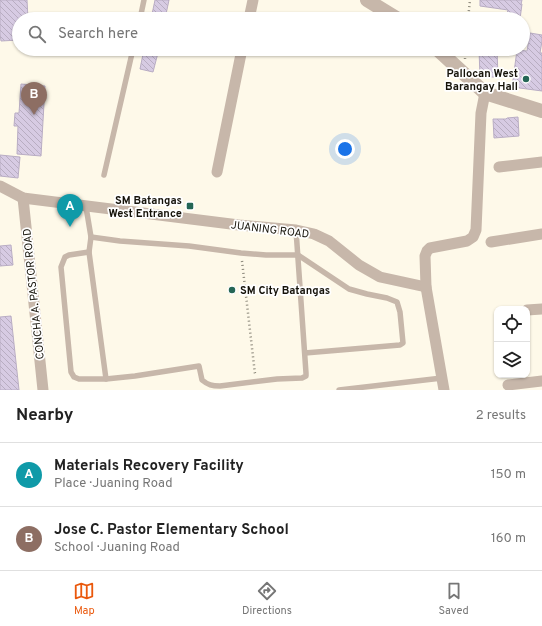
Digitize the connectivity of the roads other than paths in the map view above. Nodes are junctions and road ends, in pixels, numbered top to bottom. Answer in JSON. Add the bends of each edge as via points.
{"nodes":[{"id":1,"x":144,"y":0,"type":"edge"},
{"id":2,"x":253,"y":0,"type":"edge"},
{"id":3,"x":367,"y":0,"type":"edge"},
{"id":4,"x":141,"y":12,"type":"edge"},
{"id":5,"x":250,"y":12,"type":"edge"},
{"id":6,"x":387,"y":12,"type":"edge"},
{"id":7,"x":131,"y":56,"type":"edge"},
{"id":8,"x":241,"y":56,"type":"edge"},
{"id":9,"x":444,"y":56,"type":"edge"},
{"id":10,"x":484,"y":93,"type":"junction"},
{"id":11,"x":542,"y":111,"type":"edge"},
{"id":12,"x":542,"y":162,"type":"edge"},
{"id":13,"x":499,"y":167,"type":"dead end"},
{"id":14,"x":217,"y":172,"type":"dead end"},
{"id":15,"x":104,"y":175,"type":"dead end"},
{"id":16,"x":0,"y":186,"type":"edge"},
{"id":17,"x":24,"y":198,"type":"junction"},
{"id":18,"x":86,"y":207,"type":"junction"},
{"id":19,"x":296,"y":230,"type":"junction"},
{"id":20,"x":542,"y":234,"type":"edge"},
{"id":21,"x":90,"y":237,"type":"junction"},
{"id":22,"x":492,"y":242,"type":"dead end"},
{"id":23,"x":90,"y":252,"type":"junction"},
{"id":24,"x":298,"y":255,"type":"junction"},
{"id":25,"x":426,"y":287,"type":"junction"},
{"id":26,"x":542,"y":308,"type":"edge"},
{"id":27,"x":530,"y":310,"type":"edge"},
{"id":28,"x":305,"y":353,"type":"junction"},
{"id":29,"x":442,"y":378,"type":"junction"},
{"id":30,"x":106,"y":379,"type":"junction"},
{"id":31,"x":542,"y":381,"type":"edge"},
{"id":32,"x":508,"y":385,"type":"dead end"},
{"id":33,"x":43,"y":390,"type":"edge"},
{"id":34,"x":339,"y":390,"type":"edge"},
{"id":35,"x":444,"y":390,"type":"edge"}],
"edges":[{"from":1,"to":4,"type":"lane"},
{"from":2,"to":5,"type":"street"},
{"from":3,"to":6,"type":"street"},
{"from":7,"to":15,"type":"lane"},
{"from":8,"to":14,"type":"street"},
{"from":9,"to":10,"type":"street"},
{"from":10,"to":11,"type":"street"},
{"from":10,"to":25,"type":"street","via":[[476,230],[473,237],[467,241],[430,248],[427,251],[424,256]]},
{"from":12,"to":13,"type":"street"},
{"from":16,"to":17,"type":"street","name":"JUANING ROAD"},
{"from":17,"to":18,"type":"street","name":"JUANING ROAD"},
{"from":17,"to":33,"type":"street","name":"CONCHA A. PASTOR ROAD"},
{"from":18,"to":19,"type":"street","name":"JUANING ROAD"},
{"from":18,"to":21,"type":"lane"},
{"from":19,"to":24,"type":"lane"},
{"from":19,"to":25,"type":"street","name":"JUANING ROAD","via":[[314,234],[329,242],[380,277]]},
{"from":20,"to":22,"type":"street"},
{"from":21,"to":23,"type":"lane"},
{"from":21,"to":24,"type":"lane","via":[[241,253]]},
{"from":23,"to":30,"type":"lane"},
{"from":23,"to":30,"type":"lane","via":[[69,255],[64,258],[61,267],[71,372],[79,379]]},
{"from":24,"to":28,"type":"lane"},
{"from":24,"to":28,"type":"lane","via":[[349,289],[397,302],[403,340],[400,345]]},
{"from":25,"to":29,"type":"street"},
{"from":26,"to":27,"type":"street"},
{"from":28,"to":30,"type":"lane","via":[[306,376],[302,378],[211,386],[202,380],[200,366]]},
{"from":29,"to":34,"type":"lane"},
{"from":29,"to":35,"type":"street"},
{"from":31,"to":32,"type":"street"}]}
